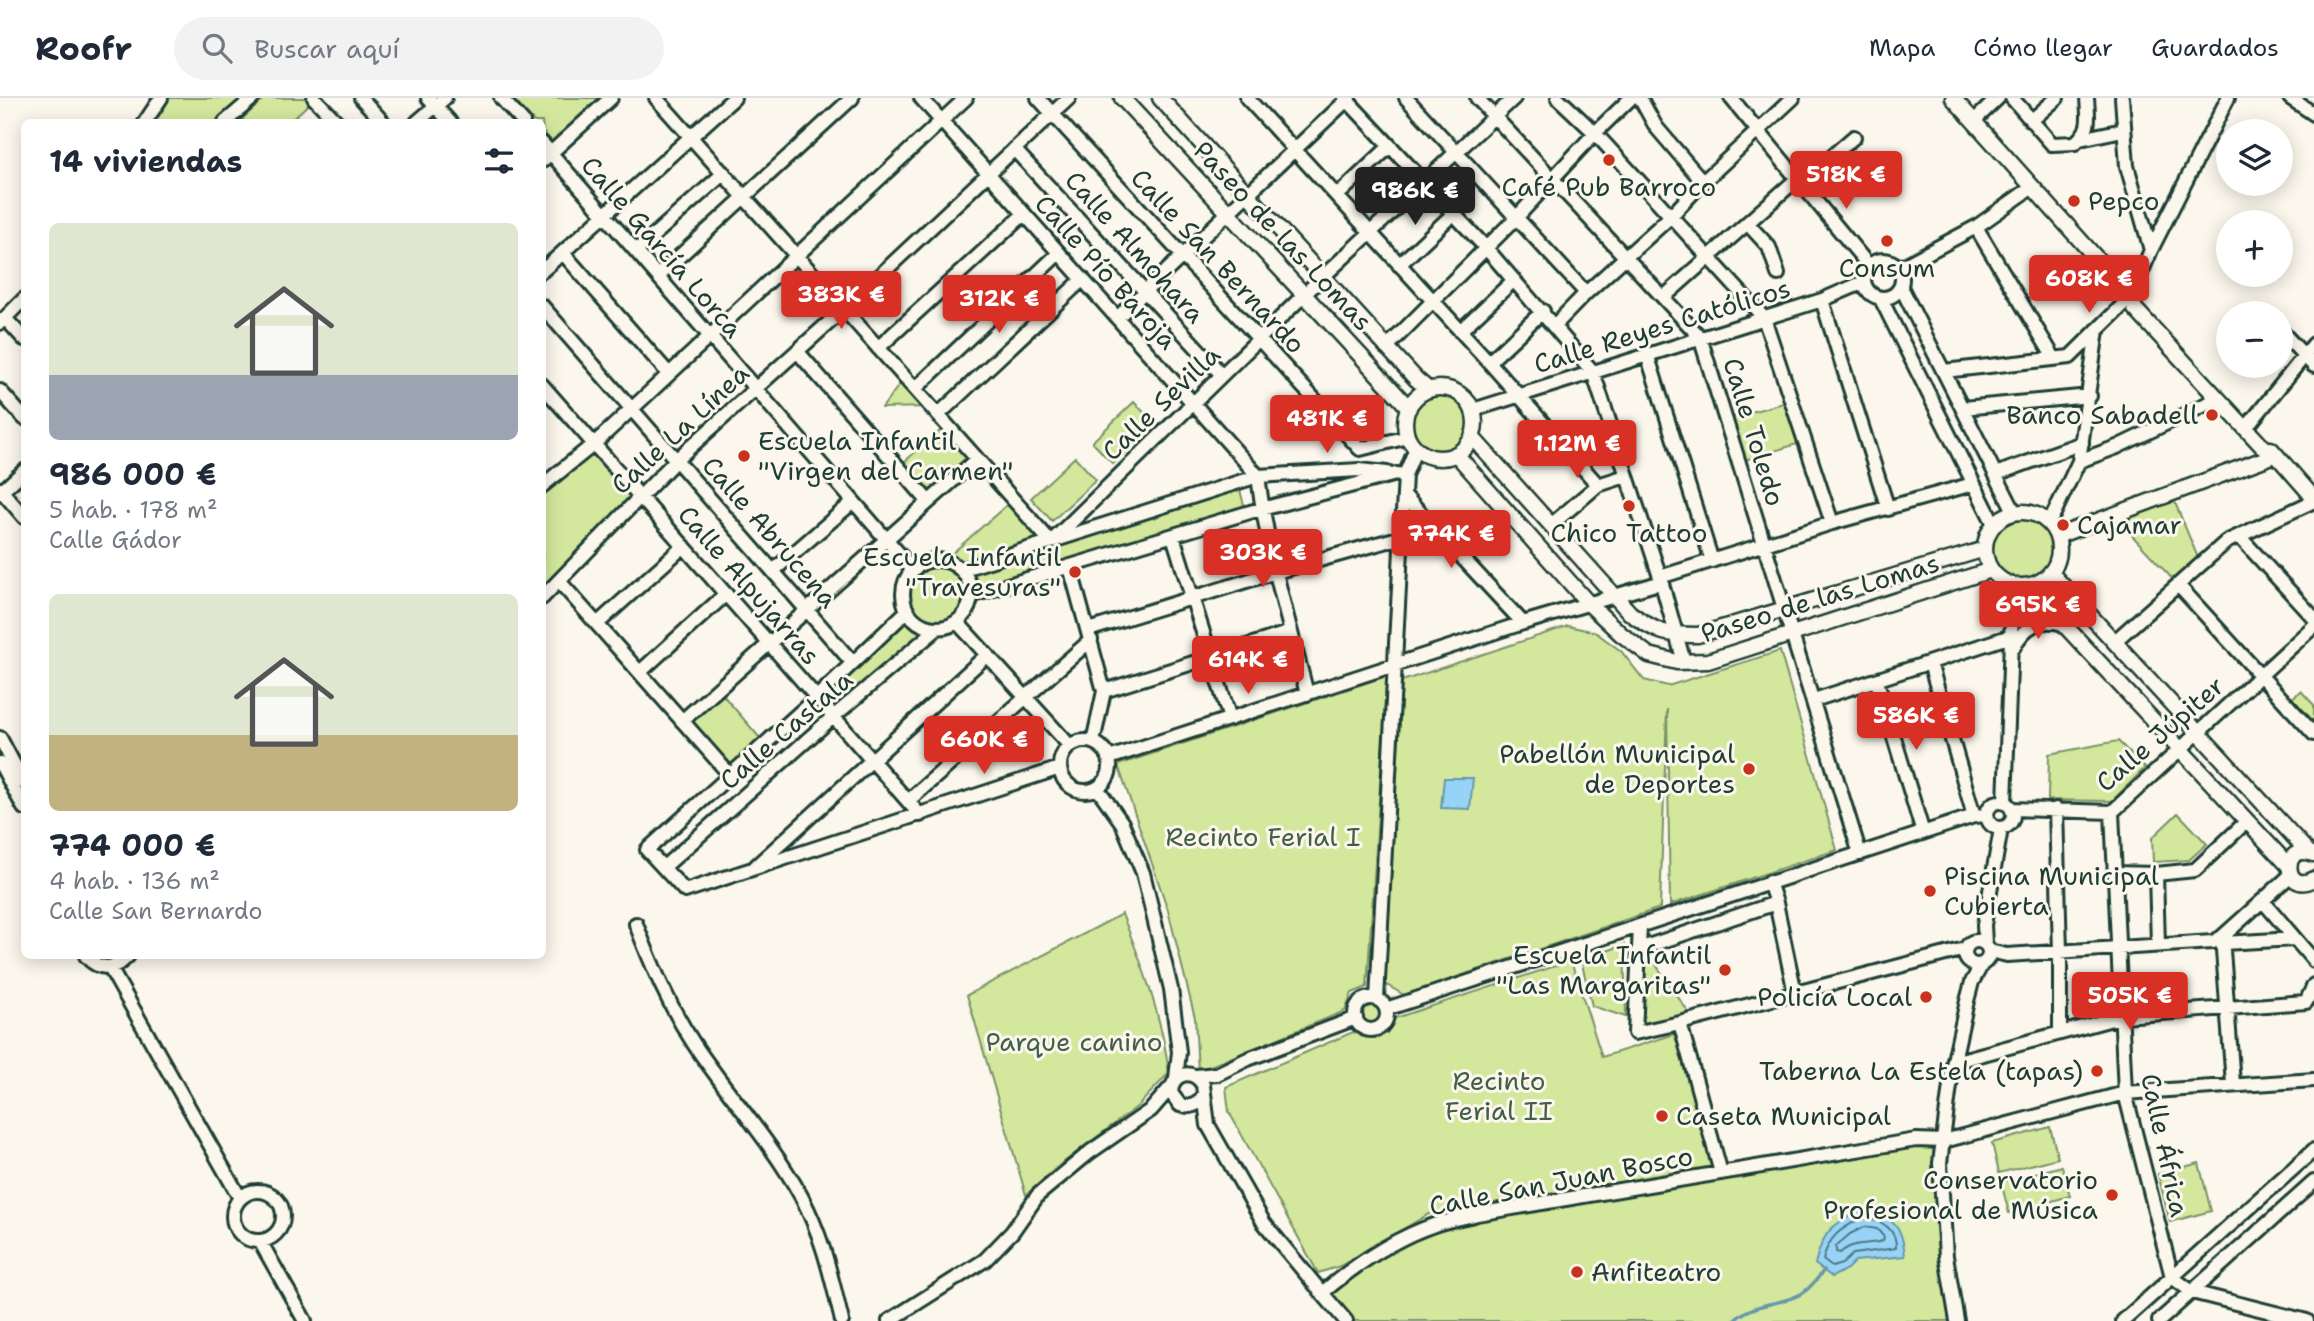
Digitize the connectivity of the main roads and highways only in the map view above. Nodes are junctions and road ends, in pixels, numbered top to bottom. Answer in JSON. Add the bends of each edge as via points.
{"nodes":[{"id":1,"x":1122,"y":98,"type":"edge"},
{"id":2,"x":1160,"y":98,"type":"edge"},
{"id":3,"x":1947,"y":100,"type":"edge"},
{"id":4,"x":2011,"y":163,"type":"junction"},
{"id":5,"x":2131,"y":297,"type":"junction"},
{"id":6,"x":1429,"y":390,"type":"junction"},
{"id":7,"x":2221,"y":403,"type":"junction"},
{"id":8,"x":1409,"y":408,"type":"junction"},
{"id":9,"x":2251,"y":422,"type":"junction"},
{"id":10,"x":1472,"y":437,"type":"junction"},
{"id":11,"x":1456,"y":454,"type":"junction"},
{"id":12,"x":2275,"y":454,"type":"junction"},
{"id":13,"x":2314,"y":500,"type":"edge"},
{"id":14,"x":2053,"y":530,"type":"junction"},
{"id":15,"x":1985,"y":549,"type":"junction"},
{"id":16,"x":1991,"y":570,"type":"junction"},
{"id":17,"x":2051,"y":573,"type":"junction"},
{"id":18,"x":2028,"y":586,"type":"junction"},
{"id":19,"x":2311,"y":853,"type":"edge"},
{"id":20,"x":2299,"y":876,"type":"edge"},
{"id":21,"x":2314,"y":895,"type":"edge"}],
"edges":[{"from":1,"to":8,"type":"main road","name":"Paseo de las Lomas"},
{"from":2,"to":6,"type":"main road","name":"Paseo de las Lomas"},
{"from":3,"to":4,"type":"main road","via":[[1974,121]]},
{"from":3,"to":4,"type":"main road","via":[[1971,131]]},
{"from":4,"to":5,"type":"main road"},
{"from":5,"to":7,"type":"main road","via":[[2135,309]]},
{"from":5,"to":9,"type":"main road","via":[[2141,302]]},
{"from":6,"to":8,"type":"main road"},
{"from":6,"to":10,"type":"main road","via":[[1450,389],[1467,401],[1473,410]]},
{"from":7,"to":9,"type":"main road"},
{"from":7,"to":12,"type":"main road"},
{"from":8,"to":11,"type":"main road","via":[[1405,424],[1412,442],[1435,457]]},
{"from":9,"to":12,"type":"main road"},
{"from":10,"to":11,"type":"main road"},
{"from":10,"to":15,"type":"main road","name":"Paseo de las Lomas","via":[[1630,613],[1652,629],[1678,635],[1698,635]]},
{"from":11,"to":16,"type":"main road","name":"Paseo de las Lomas","via":[[1589,604],[1649,655],[1708,661]]},
{"from":12,"to":13,"type":"main road"},
{"from":12,"to":14,"type":"main road"},
{"from":14,"to":15,"type":"main road","via":[[2039,516],[2015,513],[1994,524]]},
{"from":14,"to":17,"type":"main road","via":[[2059,549]]},
{"from":15,"to":16,"type":"main road"},
{"from":16,"to":18,"type":"main road","via":[[2013,586]]},
{"from":17,"to":18,"type":"main road"},
{"from":17,"to":19,"type":"main road"},
{"from":18,"to":20,"type":"main road"},
{"from":19,"to":20,"type":"main road","via":[[2293,856]]},
{"from":20,"to":21,"type":"main road"}]}
